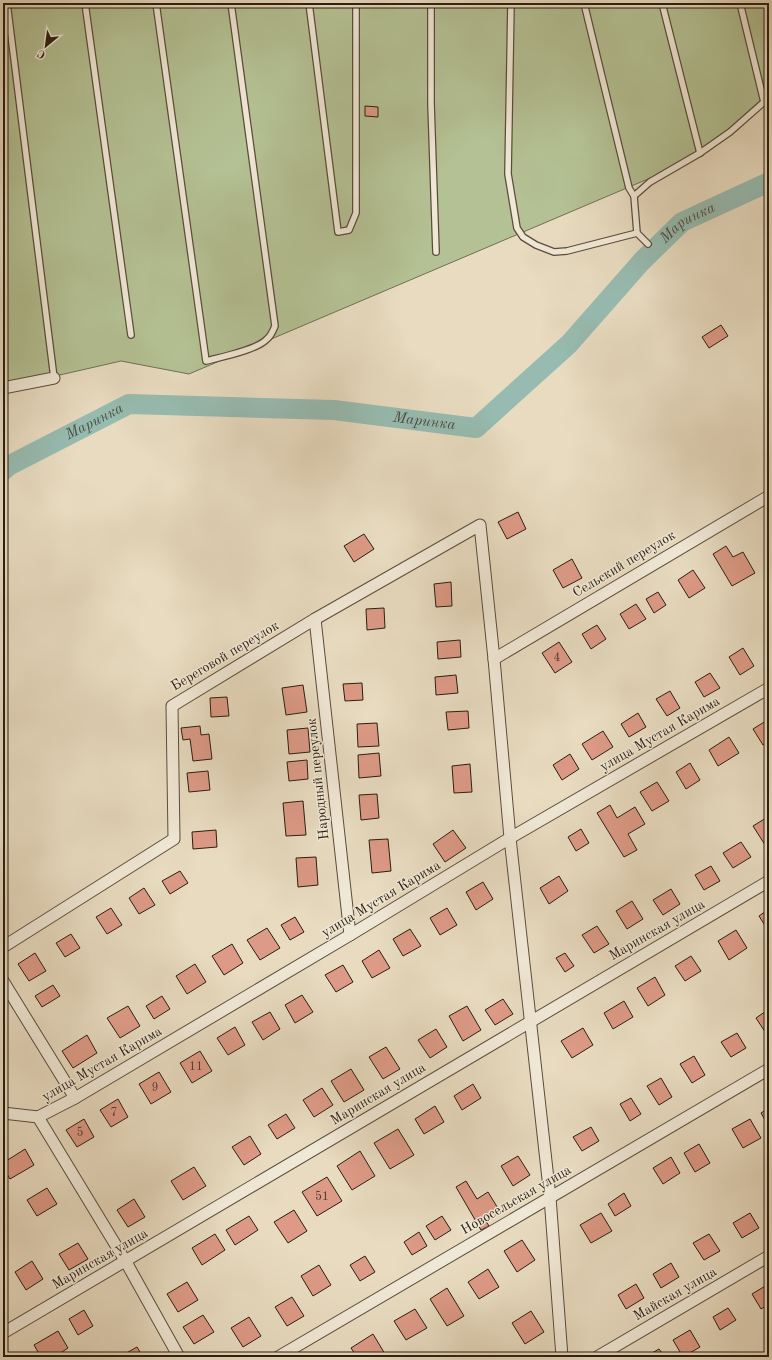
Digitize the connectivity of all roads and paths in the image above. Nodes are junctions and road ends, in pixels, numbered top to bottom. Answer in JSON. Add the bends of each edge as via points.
{"nodes":[{"id":1,"x":7,"y":3,"type":"edge"},
{"id":2,"x":85,"y":3,"type":"edge"},
{"id":3,"x":156,"y":3,"type":"edge"},
{"id":4,"x":231,"y":3,"type":"edge"},
{"id":5,"x":309,"y":3,"type":"edge"},
{"id":6,"x":356,"y":3,"type":"edge"},
{"id":7,"x":431,"y":3,"type":"edge"},
{"id":8,"x":511,"y":3,"type":"edge"},
{"id":9,"x":584,"y":3,"type":"edge"},
{"id":10,"x":662,"y":3,"type":"edge"},
{"id":11,"x":740,"y":3,"type":"edge"},
{"id":12,"x":769,"y":95,"type":"edge"},
{"id":13,"x":764,"y":102,"type":"junction"},
{"id":14,"x":700,"y":154,"type":"junction"},
{"id":15,"x":634,"y":196,"type":"junction"},
{"id":16,"x":637,"y":233,"type":"junction"},
{"id":17,"x":648,"y":244,"type":"dead end"},
{"id":18,"x":436,"y":252,"type":"dead end"},
{"id":19,"x":131,"y":335,"type":"dead end"},
{"id":20,"x":54,"y":378,"type":"joint"},
{"id":21,"x":3,"y":388,"type":"edge"},
{"id":22,"x":769,"y":496,"type":"edge"},
{"id":23,"x":315,"y":619,"type":"junction"},
{"id":24,"x":494,"y":659,"type":"junction"},
{"id":25,"x":769,"y":688,"type":"edge"},
{"id":26,"x":510,"y":838,"type":"junction"},
{"id":27,"x":769,"y":881,"type":"edge"},
{"id":28,"x":350,"y":935,"type":"junction"},
{"id":29,"x":3,"y":947,"type":"edge"},
{"id":30,"x":3,"y":981,"type":"edge"},
{"id":31,"x":531,"y":1021,"type":"junction"},
{"id":32,"x":769,"y":1069,"type":"edge"},
{"id":33,"x":75,"y":1098,"type":"junction"},
{"id":34,"x":3,"y":1113,"type":"edge"},
{"id":35,"x":38,"y":1117,"type":"junction"},
{"id":36,"x":550,"y":1197,"type":"junction"},
{"id":37,"x":769,"y":1256,"type":"edge"},
{"id":38,"x":126,"y":1262,"type":"junction"},
{"id":39,"x":3,"y":1333,"type":"edge"},
{"id":40,"x":179,"y":1357,"type":"edge"},
{"id":41,"x":278,"y":1357,"type":"edge"},
{"id":42,"x":562,"y":1357,"type":"edge"},
{"id":43,"x":597,"y":1357,"type":"edge"}],
"edges":[{"from":1,"to":20,"type":"lane"},
{"from":2,"to":19,"type":"lane"},
{"from":3,"to":4,"type":"lane","via":[[206,361],[261,344],[269,337],[275,326]]},
{"from":5,"to":6,"type":"lane","via":[[338,232],[349,230],[356,213]]},
{"from":7,"to":18,"type":"lane","via":[[431,104]]},
{"from":8,"to":16,"type":"lane","via":[[508,174],[517,228],[523,237],[554,252]]},
{"from":9,"to":15,"type":"lane","via":[[629,188]]},
{"from":10,"to":14,"type":"lane"},
{"from":11,"to":13,"type":"lane"},
{"from":12,"to":13,"type":"lane"},
{"from":13,"to":14,"type":"lane"},
{"from":14,"to":15,"type":"lane","via":[[650,182]]},
{"from":15,"to":16,"type":"lane"},
{"from":16,"to":17,"type":"lane"},
{"from":20,"to":21,"type":"street"},
{"from":22,"to":24,"type":"street","name":"Сельский переулок"},
{"from":23,"to":24,"type":"street","name":"Береговой переулок","via":[[480,525]]},
{"from":23,"to":28,"type":"street","name":"Народный переулок"},
{"from":23,"to":29,"type":"street","name":"Береговой переулок","via":[[172,706],[174,840]]},
{"from":24,"to":26,"type":"street"},
{"from":25,"to":26,"type":"street","name":"улица Мустая Карима"},
{"from":26,"to":28,"type":"street","name":"улица Мустая Карима"},
{"from":26,"to":31,"type":"street"},
{"from":27,"to":31,"type":"street","name":"Маринская улица"},
{"from":28,"to":33,"type":"street","name":"улица Мустая Карима"},
{"from":30,"to":33,"type":"street"},
{"from":31,"to":36,"type":"street"},
{"from":31,"to":38,"type":"street","name":"Маринская улица"},
{"from":32,"to":36,"type":"street","name":"Новосельская улица"},
{"from":33,"to":35,"type":"street","name":"улица Мустая Карима"},
{"from":34,"to":35,"type":"street","name":"улица Мустая Карима"},
{"from":35,"to":38,"type":"street"},
{"from":36,"to":41,"type":"street","name":"Новосельская улица"},
{"from":36,"to":42,"type":"street"},
{"from":37,"to":43,"type":"street","name":"Майская улица"},
{"from":38,"to":39,"type":"street","name":"Маринская улица"},
{"from":38,"to":40,"type":"street"}]}
